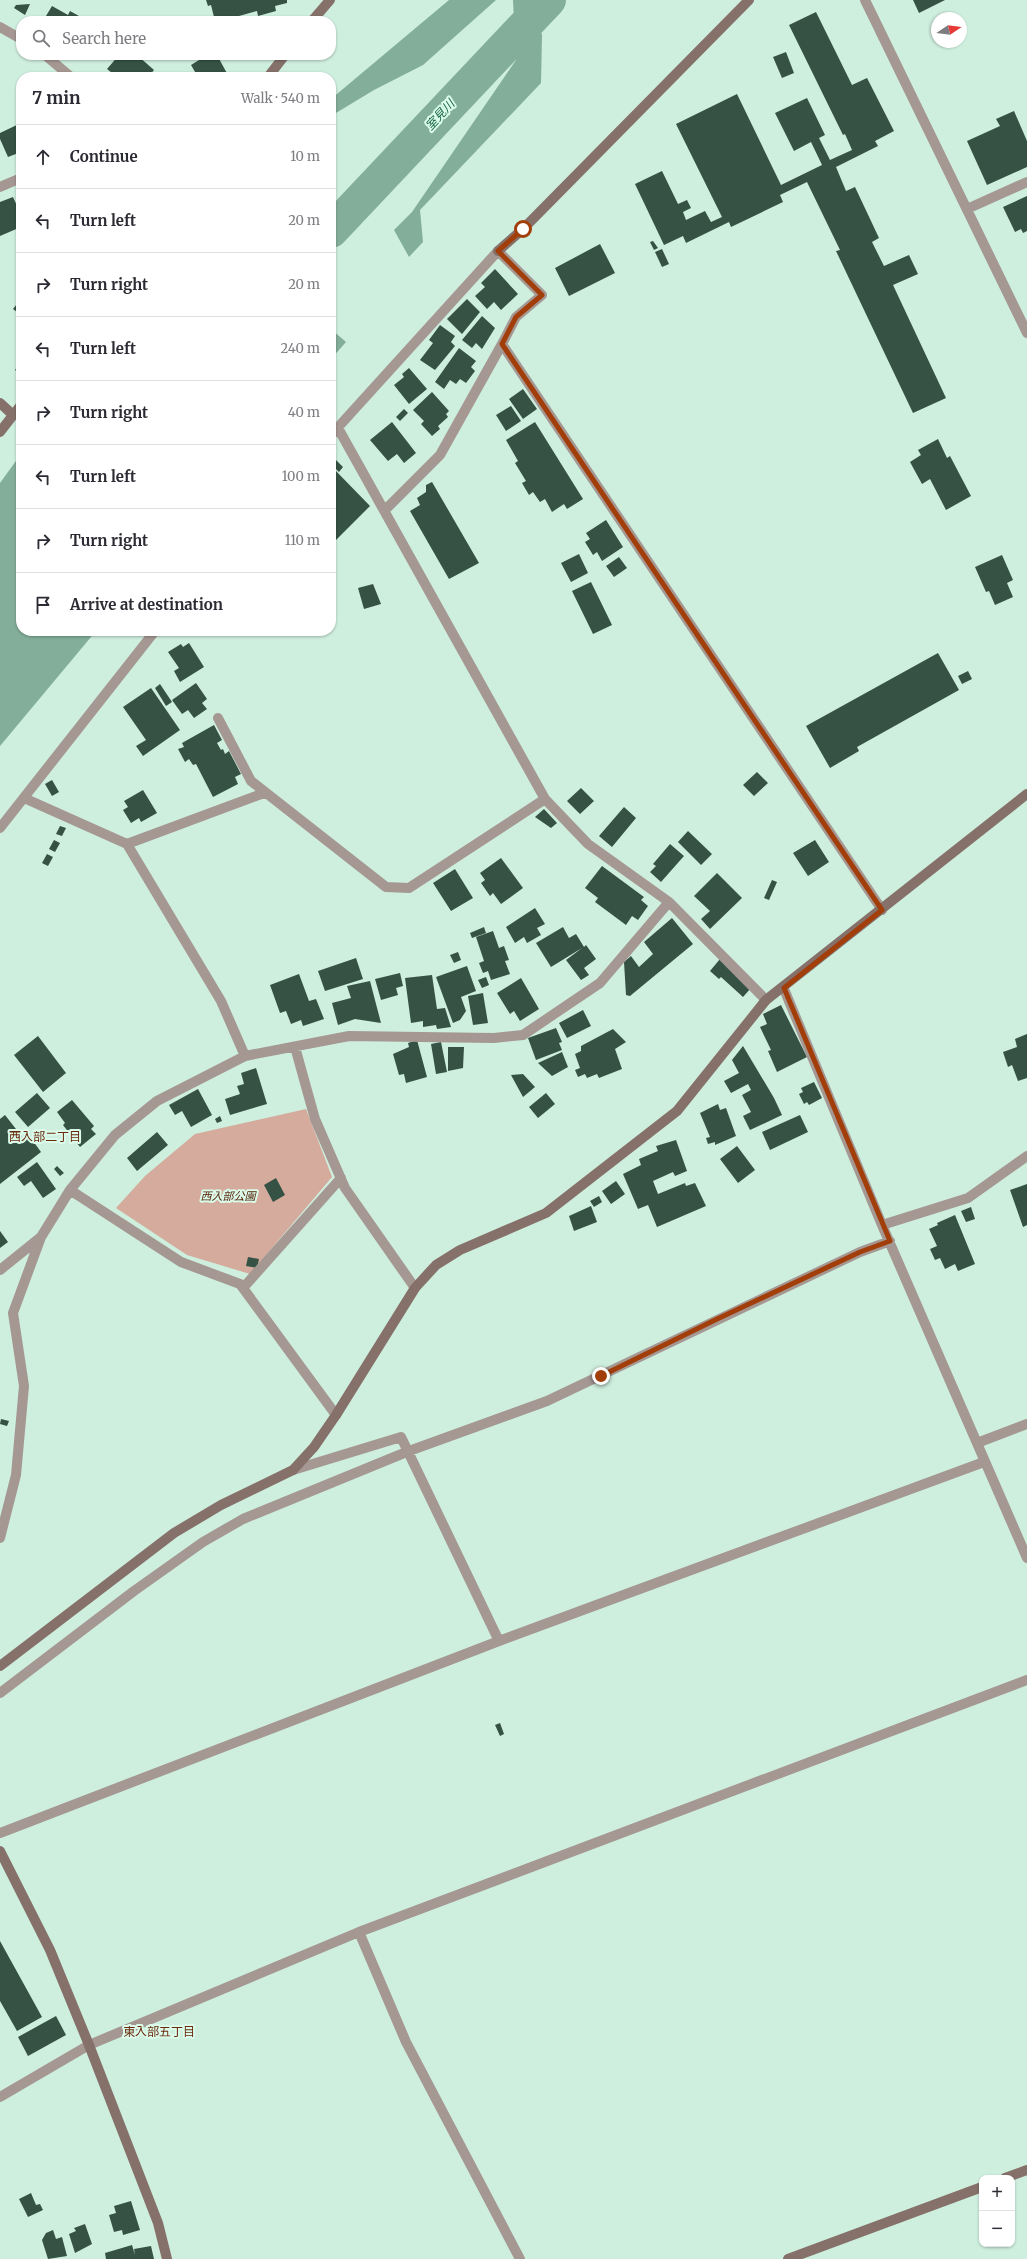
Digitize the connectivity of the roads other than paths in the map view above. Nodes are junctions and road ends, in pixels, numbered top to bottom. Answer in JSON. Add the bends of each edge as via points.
{"nodes":[{"id":1,"x":330,"y":0,"type":"edge"},
{"id":2,"x":749,"y":0,"type":"edge"},
{"id":3,"x":865,"y":0,"type":"edge"},
{"id":4,"x":316,"y":16,"type":"edge"},
{"id":5,"x":0,"y":27,"type":"edge"},
{"id":6,"x":16,"y":36,"type":"edge"},
{"id":7,"x":52,"y":60,"type":"edge"},
{"id":8,"x":281,"y":60,"type":"edge"},
{"id":9,"x":65,"y":72,"type":"edge"},
{"id":10,"x":272,"y":72,"type":"edge"},
{"id":11,"x":16,"y":180,"type":"edge"},
{"id":12,"x":1027,"y":182,"type":"edge"},
{"id":13,"x":0,"y":187,"type":"edge"},
{"id":14,"x":967,"y":209,"type":"junction"},
{"id":15,"x":498,"y":251,"type":"junction"},
{"id":16,"x":1027,"y":333,"type":"edge"},
{"id":17,"x":502,"y":344,"type":"junction"},
{"id":18,"x":0,"y":403,"type":"edge"},
{"id":19,"x":16,"y":411,"type":"edge"},
{"id":20,"x":13,"y":415,"type":"junction"},
{"id":21,"x":338,"y":428,"type":"joint"},
{"id":22,"x":0,"y":432,"type":"edge"},
{"id":23,"x":385,"y":510,"type":"junction"},
{"id":24,"x":151,"y":636,"type":"edge"},
{"id":25,"x":218,"y":718,"type":"dead end"},
{"id":26,"x":264,"y":793,"type":"junction"},
{"id":27,"x":1027,"y":794,"type":"edge"},
{"id":28,"x":24,"y":798,"type":"junction"},
{"id":29,"x":545,"y":799,"type":"junction"},
{"id":30,"x":0,"y":828,"type":"edge"},
{"id":31,"x":127,"y":844,"type":"junction"},
{"id":32,"x":670,"y":902,"type":"junction"},
{"id":33,"x":882,"y":910,"type":"junction"},
{"id":34,"x":784,"y":988,"type":"junction"},
{"id":35,"x":766,"y":1000,"type":"junction"},
{"id":36,"x":295,"y":1047,"type":"junction"},
{"id":37,"x":245,"y":1056,"type":"junction"},
{"id":38,"x":1027,"y":1156,"type":"edge"},
{"id":39,"x":341,"y":1178,"type":"junction"},
{"id":40,"x":70,"y":1190,"type":"junction"},
{"id":41,"x":882,"y":1225,"type":"junction"},
{"id":42,"x":40,"y":1237,"type":"junction"},
{"id":43,"x":890,"y":1241,"type":"junction"},
{"id":44,"x":0,"y":1270,"type":"edge"},
{"id":45,"x":243,"y":1288,"type":"junction"},
{"id":46,"x":415,"y":1288,"type":"junction"},
{"id":47,"x":336,"y":1415,"type":"junction"},
{"id":48,"x":1027,"y":1424,"type":"edge"},
{"id":49,"x":976,"y":1444,"type":"junction"},
{"id":50,"x":409,"y":1451,"type":"junction"},
{"id":51,"x":984,"y":1462,"type":"junction"},
{"id":52,"x":293,"y":1470,"type":"junction"},
{"id":53,"x":0,"y":1538,"type":"edge"},
{"id":54,"x":1027,"y":1558,"type":"edge"},
{"id":55,"x":499,"y":1641,"type":"junction"},
{"id":56,"x":0,"y":1666,"type":"edge"},
{"id":57,"x":1027,"y":1680,"type":"edge"},
{"id":58,"x":0,"y":1693,"type":"edge"},
{"id":59,"x":0,"y":1833,"type":"edge"},
{"id":60,"x":0,"y":1851,"type":"edge"},
{"id":61,"x":359,"y":1932,"type":"junction"},
{"id":62,"x":89,"y":2045,"type":"junction"},
{"id":63,"x":0,"y":2097,"type":"edge"},
{"id":64,"x":1027,"y":2170,"type":"edge"},
{"id":65,"x":1013,"y":2175,"type":"edge"},
{"id":66,"x":979,"y":2188,"type":"edge"},
{"id":67,"x":168,"y":2259,"type":"edge"},
{"id":68,"x":520,"y":2259,"type":"edge"},
{"id":69,"x":788,"y":2259,"type":"edge"}],
"edges":[{"from":1,"to":4,"type":"street"},
{"from":2,"to":15,"type":"street","via":[[523,229]]},
{"from":3,"to":14,"type":"street"},
{"from":5,"to":6,"type":"street"},
{"from":7,"to":9,"type":"street"},
{"from":8,"to":10,"type":"street"},
{"from":11,"to":13,"type":"street"},
{"from":12,"to":14,"type":"street"},
{"from":14,"to":16,"type":"street"},
{"from":15,"to":17,"type":"street","via":[[542,295],[516,317]]},
{"from":15,"to":21,"type":"street"},
{"from":17,"to":23,"type":"street","via":[[440,455]]},
{"from":17,"to":33,"type":"street"},
{"from":18,"to":20,"type":"street"},
{"from":19,"to":20,"type":"street"},
{"from":20,"to":22,"type":"street"},
{"from":21,"to":23,"type":"street"},
{"from":23,"to":29,"type":"street"},
{"from":24,"to":28,"type":"street"},
{"from":25,"to":26,"type":"street","via":[[251,781]]},
{"from":26,"to":29,"type":"street","via":[[386,887],[409,888]]},
{"from":26,"to":31,"type":"street"},
{"from":27,"to":33,"type":"street"},
{"from":28,"to":30,"type":"street"},
{"from":28,"to":31,"type":"street"},
{"from":29,"to":32,"type":"street","via":[[588,844]]},
{"from":31,"to":37,"type":"street","via":[[221,1001]]},
{"from":32,"to":35,"type":"street"},
{"from":32,"to":36,"type":"street","via":[[600,982],[523,1035],[494,1038],[350,1036]]},
{"from":33,"to":34,"type":"street"},
{"from":34,"to":35,"type":"street"},
{"from":34,"to":41,"type":"street"},
{"from":35,"to":46,"type":"street","via":[[676,1111],[546,1213],[460,1250],[436,1265]]},
{"from":36,"to":37,"type":"street"},
{"from":36,"to":39,"type":"street","via":[[315,1119]]},
{"from":37,"to":40,"type":"street","via":[[157,1100],[115,1135]]},
{"from":38,"to":41,"type":"street","via":[[968,1198]]},
{"from":39,"to":45,"type":"street"},
{"from":39,"to":46,"type":"street","via":[[345,1188]]},
{"from":40,"to":42,"type":"street"},
{"from":40,"to":45,"type":"street","via":[[181,1262],[240,1284]]},
{"from":41,"to":43,"type":"street"},
{"from":42,"to":44,"type":"street"},
{"from":42,"to":53,"type":"street","via":[[13,1313],[24,1386],[16,1475]]},
{"from":43,"to":49,"type":"street"},
{"from":43,"to":50,"type":"street","via":[[860,1252],[547,1401]]},
{"from":45,"to":47,"type":"street"},
{"from":46,"to":47,"type":"street"},
{"from":47,"to":52,"type":"street","via":[[314,1447]]},
{"from":48,"to":49,"type":"street"},
{"from":49,"to":51,"type":"street"},
{"from":50,"to":52,"type":"street","via":[[401,1437]]},
{"from":50,"to":55,"type":"street"},
{"from":50,"to":58,"type":"street","via":[[243,1519],[203,1542]]},
{"from":51,"to":54,"type":"street"},
{"from":51,"to":55,"type":"street"},
{"from":52,"to":56,"type":"street","via":[[174,1533]]},
{"from":55,"to":59,"type":"street"},
{"from":57,"to":61,"type":"street"},
{"from":60,"to":62,"type":"street","via":[[50,1950]]},
{"from":61,"to":62,"type":"street"},
{"from":61,"to":68,"type":"street","via":[[406,2042]]},
{"from":62,"to":63,"type":"street"},
{"from":62,"to":67,"type":"street","via":[[158,2223]]},
{"from":64,"to":65,"type":"street"},
{"from":66,"to":69,"type":"street"}]}
